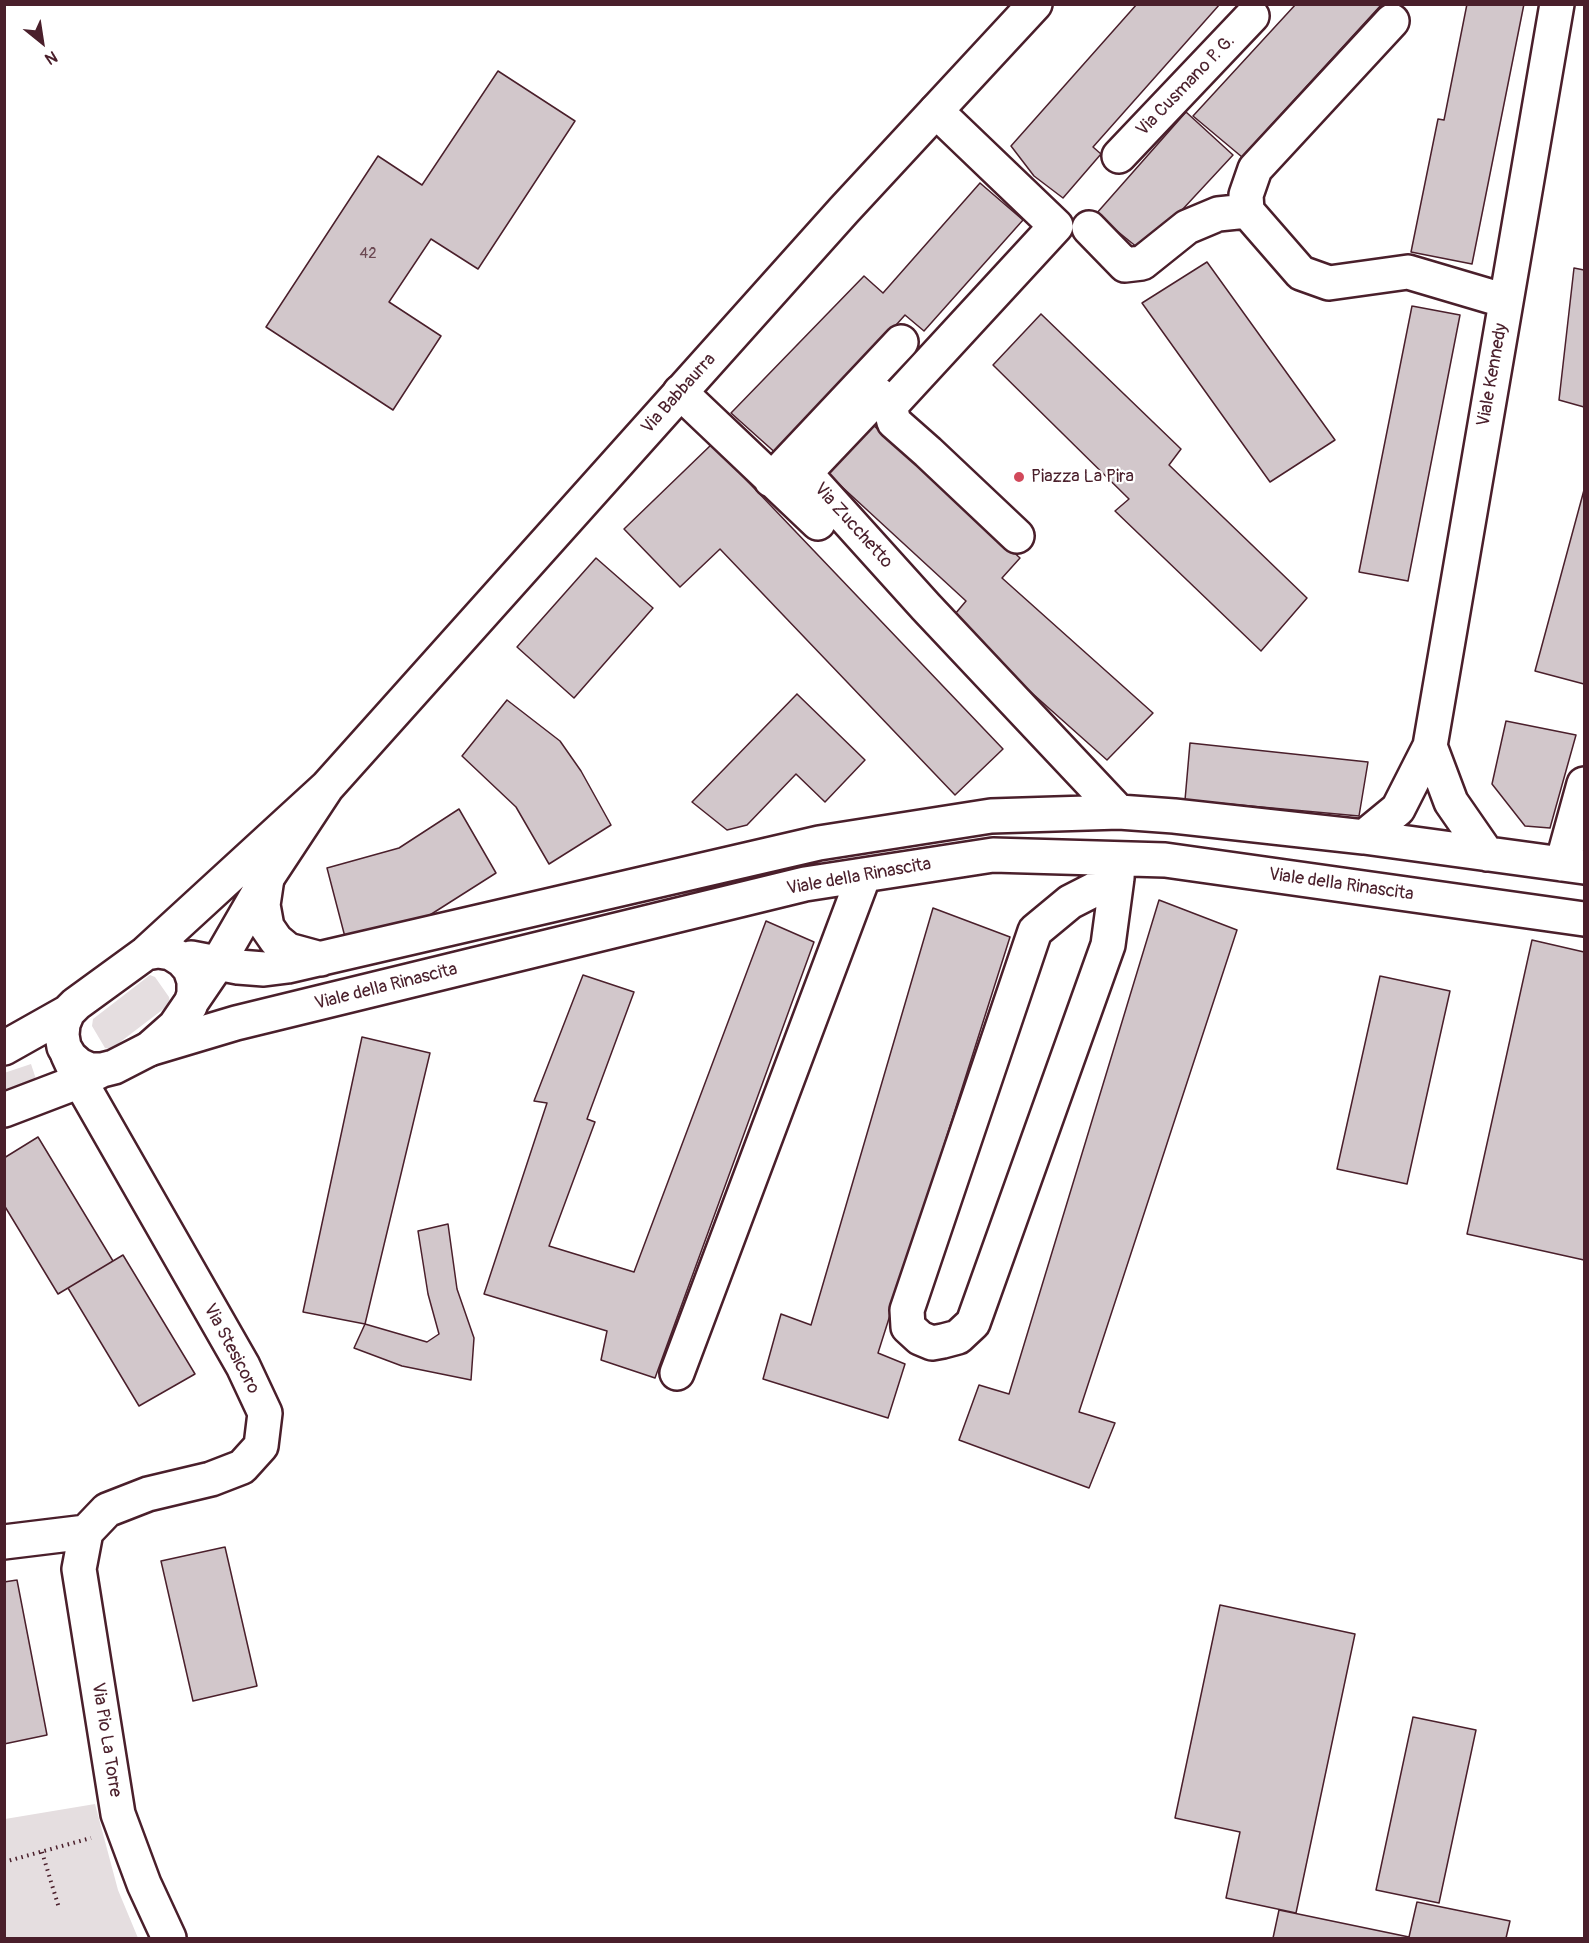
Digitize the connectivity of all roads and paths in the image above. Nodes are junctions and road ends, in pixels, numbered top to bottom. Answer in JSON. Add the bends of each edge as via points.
{"nodes":[{"id":1,"x":1035,"y":4,"type":"edge"},
{"id":2,"x":1557,"y":4,"type":"edge"},
{"id":3,"x":1252,"y":16,"type":"dead end"},
{"id":4,"x":1392,"y":21,"type":"dead end"},
{"id":5,"x":936,"y":111,"type":"junction"},
{"id":6,"x":1119,"y":156,"type":"dead end"},
{"id":7,"x":1247,"y":211,"type":"junction"},
{"id":8,"x":1089,"y":228,"type":"dead end"},
{"id":9,"x":1506,"y":301,"type":"junction"},
{"id":10,"x":901,"y":342,"type":"dead end"},
{"id":11,"x":680,"y":393,"type":"junction"},
{"id":12,"x":890,"y":406,"type":"junction"},
{"id":13,"x":771,"y":480,"type":"junction"},
{"id":14,"x":818,"y":523,"type":"dead end"},
{"id":15,"x":1017,"y":536,"type":"dead end"},
{"id":16,"x":1430,"y":746,"type":"junction"},
{"id":17,"x":1584,"y":784,"type":"edge"},
{"id":18,"x":327,"y":787,"type":"junction"},
{"id":19,"x":1119,"y":812,"type":"junction"},
{"id":20,"x":1364,"y":837,"type":"junction"},
{"id":21,"x":1487,"y":854,"type":"junction"},
{"id":22,"x":1573,"y":866,"type":"edge"},
{"id":23,"x":1118,"y":868,"type":"junction"},
{"id":24,"x":864,"y":875,"type":"junction"},
{"id":25,"x":267,"y":878,"type":"junction"},
{"id":26,"x":1584,"y":919,"type":"edge"},
{"id":27,"x":158,"y":953,"type":"junction"},
{"id":28,"x":321,"y":959,"type":"junction"},
{"id":29,"x":218,"y":963,"type":"junction"},
{"id":30,"x":190,"y":1006,"type":"junction"},
{"id":31,"x":68,"y":1012,"type":"junction"},
{"id":32,"x":12,"y":1041,"type":"edge"},
{"id":33,"x":148,"y":1049,"type":"junction"},
{"id":34,"x":91,"y":1076,"type":"junction"},
{"id":35,"x":4,"y":1110,"type":"edge"},
{"id":36,"x":676,"y":1374,"type":"dead end"},
{"id":37,"x":86,"y":1533,"type":"junction"},
{"id":38,"x":4,"y":1542,"type":"edge"},
{"id":39,"x":124,"y":1830,"type":"junction"},
{"id":40,"x":42,"y":1852,"type":"junction"},
{"id":41,"x":4,"y":1862,"type":"edge"},
{"id":42,"x":59,"y":1908,"type":"dead end"},
{"id":43,"x":169,"y":1938,"type":"edge"}],
"edges":[{"from":1,"to":5,"type":"street","name":"Via Babbaurra"},
{"from":2,"to":9,"type":"street","name":"Viale Kennedy"},
{"from":3,"to":6,"type":"street","name":"Via Cusmano P. G."},
{"from":4,"to":7,"type":"street","via":[[1255,169],[1246,195]]},
{"from":5,"to":11,"type":"street","name":"Via Babbaurra"},
{"from":5,"to":12,"type":"street","via":[[1056,226]]},
{"from":7,"to":8,"type":"street","via":[[1218,214],[1188,227],[1142,263],[1125,265]]},
{"from":7,"to":9,"type":"street","via":[[1301,273],[1329,283],[1408,272]]},
{"from":9,"to":16,"type":"street","name":"Viale Kennedy"},
{"from":10,"to":13,"type":"street"},
{"from":11,"to":13,"type":"street"},
{"from":11,"to":18,"type":"street","name":"Via Babbaurra"},
{"from":12,"to":15,"type":"street","via":[[894,423]]},
{"from":12,"to":19,"type":"street","name":"Via Zucchetto","via":[[879,394],[805,473]]},
{"from":13,"to":14,"type":"street"},
{"from":16,"to":20,"type":"street","name":"Viale Kennedy","via":[[1398,809]]},
{"from":16,"to":21,"type":"street","via":[[1451,802]]},
{"from":17,"to":22,"type":"street"},
{"from":18,"to":25,"type":"street"},
{"from":18,"to":27,"type":"street"},
{"from":19,"to":20,"type":"street"},
{"from":19,"to":28,"type":"street","via":[[991,816],[819,843]]},
{"from":20,"to":21,"type":"street"},
{"from":21,"to":22,"type":"street"},
{"from":23,"to":23,"type":"street","via":[[1035,931],[907,1310],[908,1327],[932,1343],[958,1336],[973,1323],[1108,945]]},
{"from":23,"to":24,"type":"street","name":"Viale della Rinascita","via":[[993,855]]},
{"from":23,"to":26,"type":"street","name":"Viale della Rinascita","via":[[1165,860]]},
{"from":24,"to":33,"type":"street","name":"Viale della Rinascita","via":[[805,885],[237,1023]]},
{"from":24,"to":36,"type":"street"},
{"from":25,"to":28,"type":"street","via":[[263,905],[267,927],[288,950]]},
{"from":25,"to":29,"type":"street"},
{"from":27,"to":29,"type":"street"},
{"from":27,"to":30,"type":"street","via":[[182,960],[190,969],[194,994]]},
{"from":27,"to":31,"type":"street"},
{"from":28,"to":29,"type":"street","via":[[264,969]]},
{"from":29,"to":30,"type":"street"},
{"from":30,"to":33,"type":"street","via":[[175,1026]]},
{"from":31,"to":32,"type":"street"},
{"from":31,"to":34,"type":"street","name":"Via Stesicoro","via":[[63,1024],[64,1047]]},
{"from":33,"to":34,"type":"street"},
{"from":34,"to":35,"type":"street"},
{"from":34,"to":37,"type":"street","name":"Via Stesicoro","via":[[265,1413],[261,1446],[242,1467],[106,1510]]},
{"from":37,"to":38,"type":"street"},
{"from":37,"to":39,"type":"street","name":"Via Pio La Torre","via":[[79,1569],[118,1814]]},
{"from":39,"to":40,"type":"path"},
{"from":39,"to":43,"type":"street","name":"Via Pio La Torre"},
{"from":40,"to":41,"type":"path"},
{"from":40,"to":42,"type":"path"}]}
